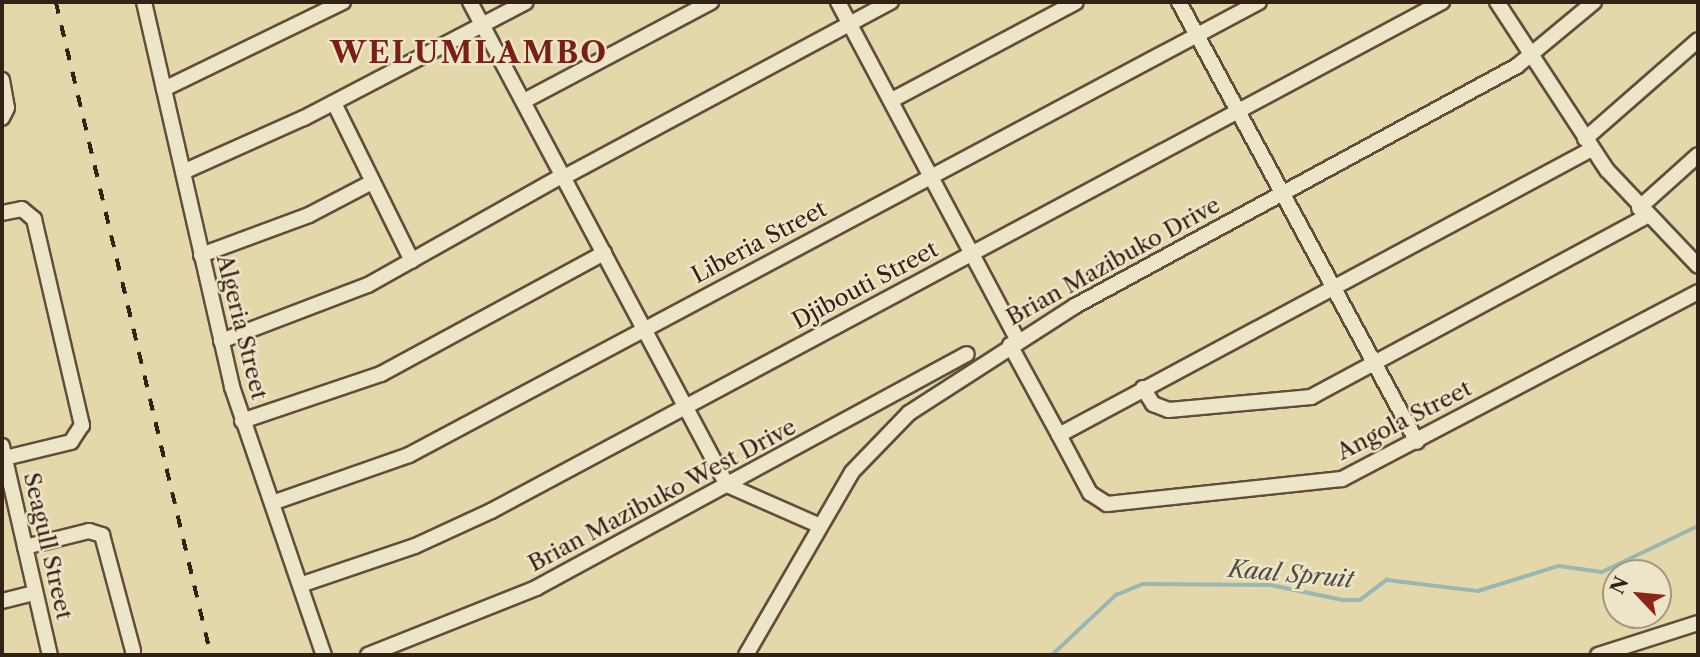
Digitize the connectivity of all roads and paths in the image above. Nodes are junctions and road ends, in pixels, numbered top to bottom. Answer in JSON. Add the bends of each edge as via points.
{"nodes":[{"id":1,"x":343,"y":2,"type":"edge"},
{"id":2,"x":470,"y":2,"type":"edge"},
{"id":3,"x":526,"y":2,"type":"edge"},
{"id":4,"x":711,"y":2,"type":"edge"},
{"id":5,"x":838,"y":2,"type":"edge"},
{"id":6,"x":891,"y":2,"type":"edge"},
{"id":7,"x":1076,"y":2,"type":"edge"},
{"id":8,"x":1178,"y":2,"type":"edge"},
{"id":9,"x":1259,"y":2,"type":"edge"},
{"id":10,"x":1442,"y":2,"type":"edge"},
{"id":11,"x":1497,"y":2,"type":"edge"},
{"id":12,"x":1594,"y":2,"type":"edge"},
{"id":13,"x":146,"y":3,"type":"edge"},
{"id":14,"x":850,"y":24,"type":"junction"},
{"id":15,"x":482,"y":25,"type":"junction"},
{"id":16,"x":1196,"y":36,"type":"junction"},
{"id":17,"x":1698,"y":40,"type":"edge"},
{"id":18,"x":1530,"y":56,"type":"junction"},
{"id":19,"x":2,"y":80,"type":"edge"},
{"id":20,"x":164,"y":89,"type":"junction"},
{"id":21,"x":892,"y":100,"type":"junction"},
{"id":22,"x":524,"y":101,"type":"junction"},
{"id":23,"x":334,"y":103,"type":"junction"},
{"id":24,"x":1238,"y":112,"type":"junction"},
{"id":25,"x":2,"y":118,"type":"edge"},
{"id":26,"x":1589,"y":144,"type":"junction"},
{"id":27,"x":1698,"y":155,"type":"edge"},
{"id":28,"x":183,"y":172,"type":"junction"},
{"id":29,"x":564,"y":176,"type":"junction"},
{"id":30,"x":932,"y":176,"type":"junction"},
{"id":31,"x":372,"y":182,"type":"junction"},
{"id":32,"x":1280,"y":195,"type":"junction"},
{"id":33,"x":1643,"y":212,"type":"junction"},
{"id":34,"x":2,"y":213,"type":"edge"},
{"id":35,"x":604,"y":253,"type":"junction"},
{"id":36,"x":974,"y":253,"type":"junction"},
{"id":37,"x":201,"y":255,"type":"junction"},
{"id":38,"x":412,"y":261,"type":"junction"},
{"id":39,"x":1698,"y":266,"type":"edge"},
{"id":40,"x":1331,"y":288,"type":"junction"},
{"id":41,"x":1698,"y":292,"type":"edge"},
{"id":42,"x":645,"y":329,"type":"junction"},
{"id":43,"x":221,"y":341,"type":"junction"},
{"id":44,"x":1014,"y":343,"type":"junction"},
{"id":45,"x":967,"y":354,"type":"dead end"},
{"id":46,"x":1374,"y":366,"type":"junction"},
{"id":47,"x":1143,"y":388,"type":"junction"},
{"id":48,"x":685,"y":404,"type":"junction"},
{"id":49,"x":242,"y":421,"type":"junction"},
{"id":50,"x":1059,"y":435,"type":"junction"},
{"id":51,"x":1417,"y":442,"type":"junction"},
{"id":52,"x":3,"y":452,"type":"edge"},
{"id":53,"x":727,"y":485,"type":"junction"},
{"id":54,"x":272,"y":503,"type":"junction"},
{"id":55,"x":9,"y":511,"type":"edge"},
{"id":56,"x":818,"y":525,"type":"junction"},
{"id":57,"x":25,"y":547,"type":"junction"},
{"id":58,"x":300,"y":584,"type":"junction"},
{"id":59,"x":36,"y":593,"type":"junction"},
{"id":60,"x":2,"y":601,"type":"edge"},
{"id":61,"x":1698,"y":623,"type":"edge"},
{"id":62,"x":133,"y":651,"type":"dead end"},
{"id":63,"x":746,"y":654,"type":"edge"},
{"id":64,"x":50,"y":655,"type":"edge"},
{"id":65,"x":324,"y":655,"type":"edge"},
{"id":66,"x":368,"y":655,"type":"edge"},
{"id":67,"x":1598,"y":655,"type":"edge"}],
"edges":[{"from":1,"to":20,"type":"street"},
{"from":2,"to":15,"type":"street"},
{"from":3,"to":15,"type":"street"},
{"from":4,"to":22,"type":"street"},
{"from":5,"to":14,"type":"street","name":"Angola Street"},
{"from":6,"to":14,"type":"street"},
{"from":7,"to":21,"type":"street"},
{"from":8,"to":16,"type":"street"},
{"from":9,"to":16,"type":"street","name":"Liberia Street"},
{"from":10,"to":24,"type":"street","name":"Djibouti Street"},
{"from":11,"to":18,"type":"street"},
{"from":12,"to":18,"type":"street","name":"Brian Mazibuko Drive"},
{"from":13,"to":20,"type":"street","name":"Algeria Street"},
{"from":14,"to":21,"type":"street","name":"Angola Street"},
{"from":14,"to":29,"type":"street"},
{"from":15,"to":22,"type":"street"},
{"from":15,"to":23,"type":"street"},
{"from":16,"to":24,"type":"street"},
{"from":16,"to":30,"type":"street","name":"Liberia Street"},
{"from":17,"to":26,"type":"street"},
{"from":18,"to":26,"type":"street"},
{"from":18,"to":32,"type":"street","name":"Brian Mazibuko Drive"},
{"from":19,"to":25,"type":"street","via":[[7,107]]},
{"from":20,"to":28,"type":"street","name":"Algeria Street"},
{"from":21,"to":30,"type":"street","name":"Angola Street"},
{"from":22,"to":29,"type":"street"},
{"from":23,"to":28,"type":"street"},
{"from":23,"to":31,"type":"street"},
{"from":24,"to":32,"type":"street"},
{"from":24,"to":36,"type":"street","name":"Djibouti Street"},
{"from":26,"to":33,"type":"street"},
{"from":26,"to":40,"type":"street"},
{"from":27,"to":33,"type":"street"},
{"from":28,"to":37,"type":"street","name":"Algeria Street"},
{"from":29,"to":35,"type":"street"},
{"from":29,"to":38,"type":"street"},
{"from":30,"to":36,"type":"street","name":"Angola Street"},
{"from":30,"to":42,"type":"street","name":"Liberia Street"},
{"from":31,"to":37,"type":"street","via":[[309,215]]},
{"from":31,"to":38,"type":"street"},
{"from":32,"to":40,"type":"street"},
{"from":32,"to":44,"type":"street","name":"Brian Mazibuko Drive"},
{"from":33,"to":39,"type":"street"},
{"from":33,"to":46,"type":"street"},
{"from":34,"to":52,"type":"street","via":[[22,209],[34,219],[82,425],[71,442]]},
{"from":35,"to":42,"type":"street"},
{"from":35,"to":49,"type":"street","via":[[381,374]]},
{"from":36,"to":44,"type":"street","name":"Angola Street"},
{"from":36,"to":48,"type":"street","name":"Djibouti Street"},
{"from":37,"to":43,"type":"street","name":"Algeria Street"},
{"from":38,"to":43,"type":"street","via":[[347,295]]},
{"from":40,"to":46,"type":"street"},
{"from":40,"to":47,"type":"street"},
{"from":41,"to":51,"type":"street","name":"Angola Street"},
{"from":42,"to":48,"type":"street"},
{"from":42,"to":54,"type":"street","name":"Liberia Street","via":[[409,455]]},
{"from":43,"to":49,"type":"street","name":"Algeria Street"},
{"from":44,"to":50,"type":"street","name":"Angola Street"},
{"from":44,"to":56,"type":"street","name":"Brian Mazibuko Drive","via":[[887,432]]},
{"from":45,"to":53,"type":"street","name":"Brian Mazibuko West Drive"},
{"from":46,"to":47,"type":"street","via":[[1318,394],[1280,402],[1163,409]]},
{"from":46,"to":51,"type":"street"},
{"from":47,"to":50,"type":"street"},
{"from":48,"to":53,"type":"street"},
{"from":48,"to":58,"type":"street","name":"Djibouti Street","via":[[451,531]]},
{"from":49,"to":54,"type":"street","name":"Algeria Street"},
{"from":50,"to":51,"type":"street","name":"Angola Street","via":[[1090,493],[1114,504],[1330,481]]},
{"from":52,"to":55,"type":"street","name":"Seagull Street"},
{"from":53,"to":56,"type":"street"},
{"from":53,"to":66,"type":"street","name":"Brian Mazibuko West Drive","via":[[536,588]]},
{"from":54,"to":58,"type":"street","name":"Algeria Street"},
{"from":55,"to":57,"type":"street","name":"Seagull Street"},
{"from":56,"to":63,"type":"street","name":"Brian Mazibuko Drive"},
{"from":57,"to":59,"type":"street","name":"Seagull Street"},
{"from":57,"to":62,"type":"street","via":[[92,530],[102,536]]},
{"from":58,"to":65,"type":"street","name":"Algeria Street"},
{"from":59,"to":60,"type":"street"},
{"from":59,"to":64,"type":"street","name":"Seagull Street"},
{"from":61,"to":67,"type":"street"}]}
